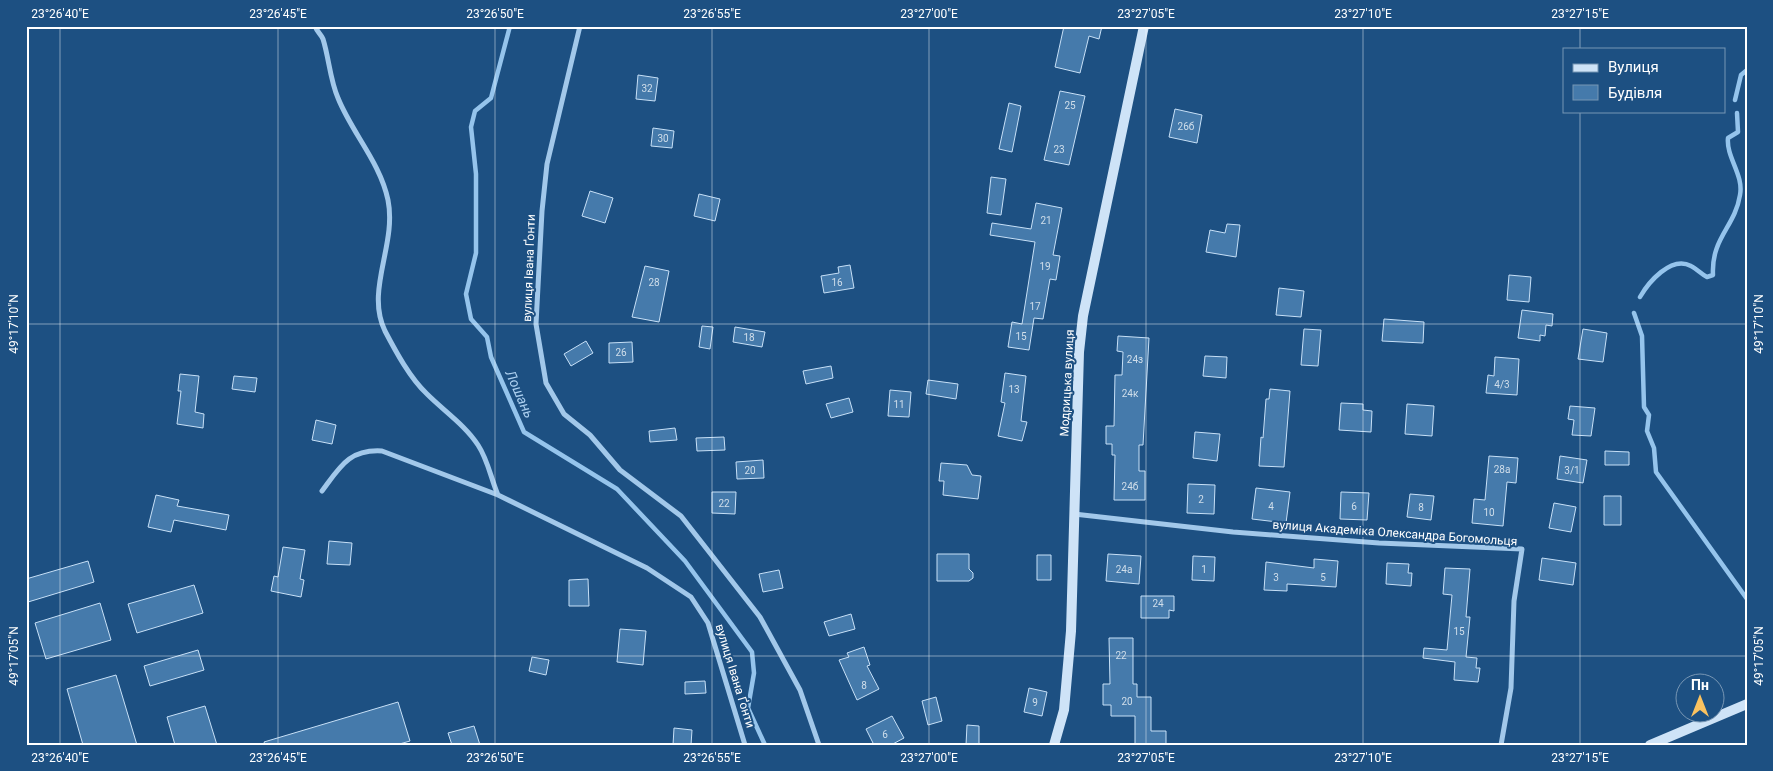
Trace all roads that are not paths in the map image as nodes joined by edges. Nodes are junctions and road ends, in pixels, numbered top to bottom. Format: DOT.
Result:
graph roads {
  1 [pos="315,26"];
  2 [pos="580,26"];
  3 [pos="1144,26"];
  4 [pos="322,491"];
  5 [pos="498,495"];
  6 [pos="1074,514"];
  7 [pos="1747,704"];
  8 [pos="745,745"];
  9 [pos="819,745"];
  10 [pos="1054,745"];
  11 [pos="1501,745"];
  12 [pos="1650,745"];
  1 -- 5 [label="street"];
  2 -- 9 [label="street, вулиця Івана Ґонти"];
  3 -- 6 [label="street, Модрицька вулиця"];
  4 -- 5 [label="street, вулиця Івана Ґонти"];
  5 -- 8 [label="street, вулиця Івана Ґонти"];
  6 -- 10 [label="street, Модрицька вулиця"];
  6 -- 11 [label="street, вулиця Академіка Олександра Богомольця"];
  7 -- 12 [label="street"];
}
